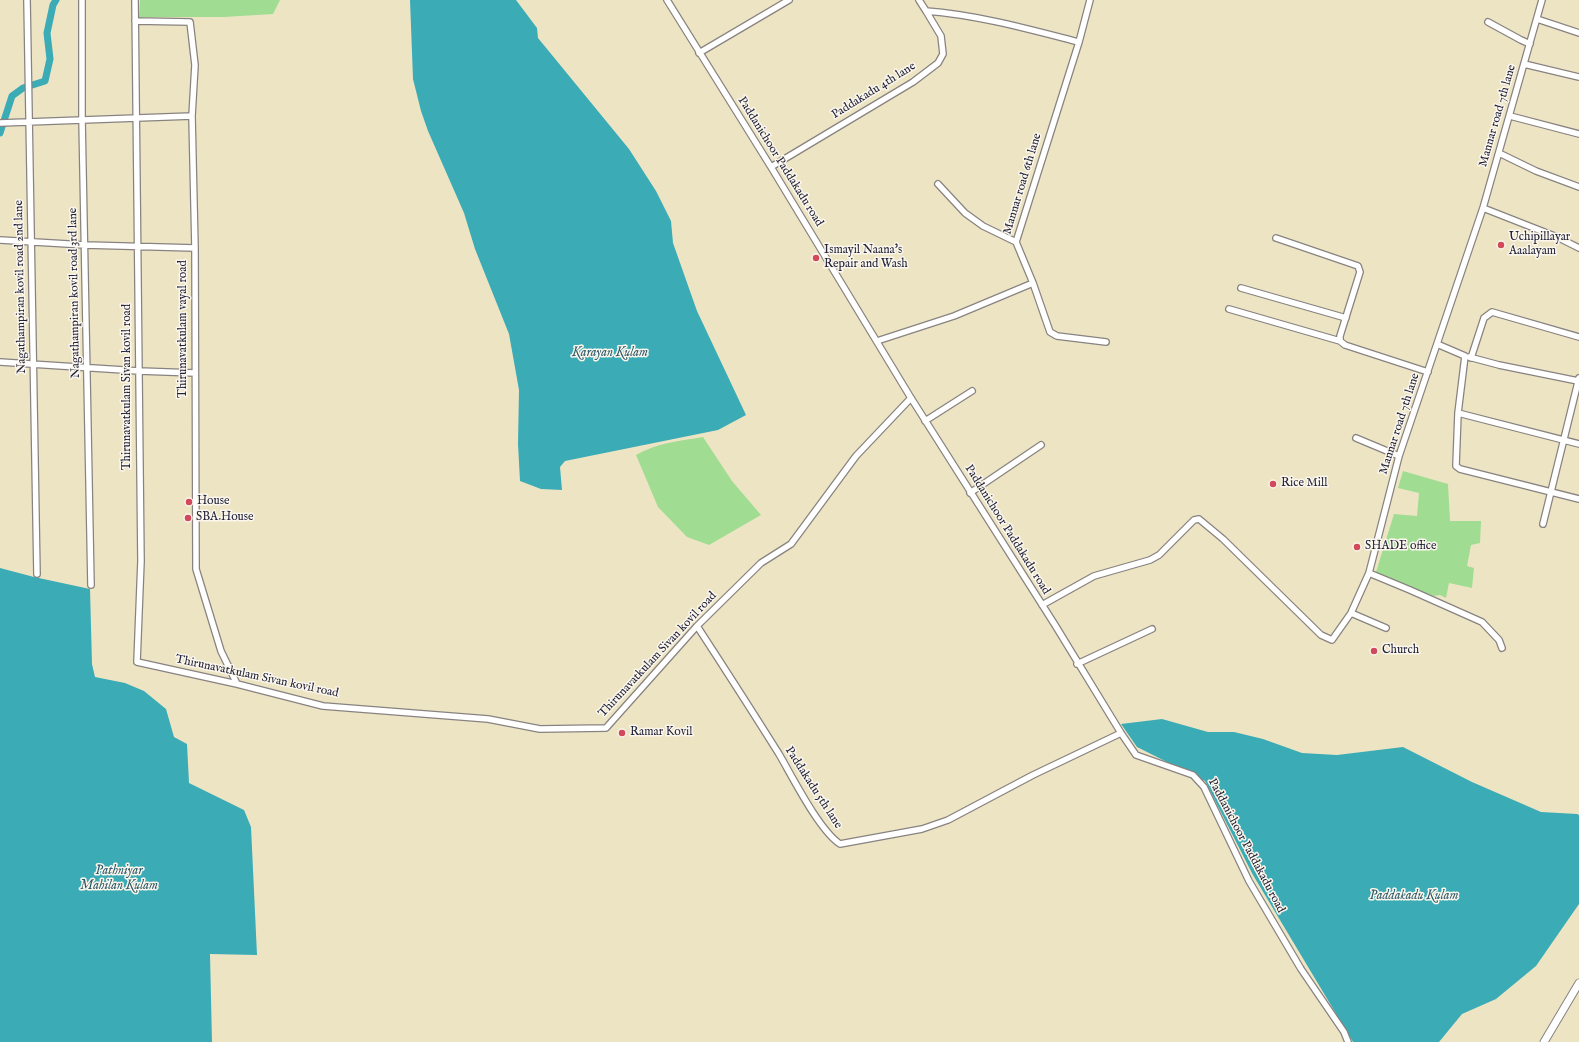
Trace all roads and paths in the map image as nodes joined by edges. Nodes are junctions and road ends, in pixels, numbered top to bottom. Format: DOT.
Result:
graph roads {
  1 [pos="27,0"];
  2 [pos="82,0"];
  3 [pos="135,0"];
  4 [pos="667,0"];
  5 [pos="789,0"];
  6 [pos="919,0"];
  7 [pos="1090,0"];
  8 [pos="1542,0"];
  9 [pos="926,11"];
  10 [pos="1537,20"];
  11 [pos="135,21"];
  12 [pos="1488,22"];
  13 [pos="1579,33"];
  14 [pos="1079,42"];
  15 [pos="1530,44"];
  16 [pos="699,53"];
  17 [pos="1524,64"];
  18 [pos="1579,77"];
  19 [pos="192,116"];
  20 [pos="1510,116"];
  21 [pos="136,118"];
  22 [pos="82,119"];
  23 [pos="0,123"];
  24 [pos="29,123"];
  25 [pos="1579,134"];
  26 [pos="1498,153"];
  27 [pos="771,167"];
  28 [pos="938,184"];
  29 [pos="1579,187"];
  30 [pos="1483,208"];
  31 [pos="1276,238"];
  32 [pos="0,240"];
  33 [pos="32,241"];
  34 [pos="1016,242"];
  35 [pos="85,245"];
  36 [pos="138,247"];
  37 [pos="195,248"];
  38 [pos="1579,248"];
  39 [pos="1033,283"];
  40 [pos="1241,288"];
  41 [pos="1229,309"];
  42 [pos="1346,318"];
  43 [pos="1579,337"];
  44 [pos="878,341"];
  45 [pos="1340,341"];
  46 [pos="1106,342"];
  47 [pos="1437,344"];
  48 [pos="1465,356"];
  49 [pos="1472,358"];
  50 [pos="0,362"];
  51 [pos="34,364"];
  52 [pos="87,367"];
  53 [pos="139,371"];
  54 [pos="1428,372"];
  55 [pos="194,373"];
  56 [pos="1579,380"];
  57 [pos="972,391"];
  58 [pos="911,398"];
  59 [pos="1458,413"];
  60 [pos="926,421"];
  61 [pos="1356,438"];
  62 [pos="1564,440"];
  63 [pos="1579,444"];
  64 [pos="1041,445"];
  65 [pos="1398,456"];
  66 [pos="1551,491"];
  67 [pos="970,493"];
  68 [pos="1579,499"];
  69 [pos="1543,524"];
  70 [pos="38,574"];
  71 [pos="1369,574"];
  72 [pos="91,585"];
  73 [pos="1042,606"];
  74 [pos="1351,613"];
  75 [pos="697,626"];
  76 [pos="1386,628"];
  77 [pos="1152,629"];
  78 [pos="1502,648"];
  79 [pos="1078,664"];
  80 [pos="237,684"];
  81 [pos="1121,733"];
  82 [pos="1579,983"];
  83 [pos="1348,1042"];
  84 [pos="1544,1042"];
  1 -- 24 [label="street, Nagathampiran kovil road 2nd lane"];
  2 -- 22 [label="street, Nagathampiran kovil road 3rd lane"];
  3 -- 11 [label="street, Thirunavatkulam Sivan kovil road"];
  4 -- 16 [label="street, Paddanichoor Paddakadu road"];
  5 -- 16 [label="street"];
  6 -- 9 [label="street, Paddakadu 4th lane"];
  7 -- 14 [label="street, Mannar road 6th lane"];
  8 -- 10 [label="street, Mannar road 7th lane"];
  9 -- 14 [label="street"];
  9 -- 27 [label="street, Paddakadu 4th lane"];
  10 -- 13 [label="street"];
  10 -- 15 [label="street, Mannar road 7th lane"];
  11 -- 19 [label="street, Thirunavatkulam vayal road"];
  11 -- 21 [label="street, Thirunavatkulam Sivan kovil road"];
  12 -- 15 [label="street"];
  14 -- 34 [label="street, Mannar road 6th lane"];
  15 -- 17 [label="street, Mannar road 7th lane"];
  16 -- 27 [label="street, Paddanichoor Paddakadu road"];
  17 -- 18 [label="street"];
  17 -- 20 [label="street, Mannar road 7th lane"];
  19 -- 21 [label="street"];
  19 -- 37 [label="street, Thirunavatkulam vayal road"];
  20 -- 25 [label="street"];
  20 -- 26 [label="street, Mannar road 7th lane"];
  21 -- 22 [label="street"];
  21 -- 36 [label="street, Thirunavatkulam Sivan kovil road"];
  22 -- 24 [label="street"];
  22 -- 35 [label="street, Nagathampiran kovil road 3rd lane"];
  23 -- 24 [label="street"];
  24 -- 33 [label="street, Nagathampiran kovil road 2nd lane"];
  26 -- 29 [label="street"];
  26 -- 30 [label="street, Mannar road 7th lane"];
  27 -- 44 [label="street, Paddanichoor Paddakadu road"];
  28 -- 34 [label="street"];
  30 -- 38 [label="street"];
  30 -- 47 [label="street, Mannar road 7th lane"];
  31 -- 42 [label="street"];
  32 -- 33 [label="street"];
  33 -- 35 [label="street"];
  33 -- 51 [label="street, Nagathampiran kovil road 2nd lane"];
  34 -- 39 [label="street, Mannar road 6th lane"];
  35 -- 36 [label="street"];
  35 -- 52 [label="street, Nagathampiran kovil road 3rd lane"];
  36 -- 37 [label="street"];
  36 -- 53 [label="street, Thirunavatkulam Sivan kovil road"];
  37 -- 55 [label="street, Thirunavatkulam vayal road"];
  39 -- 44 [label="street"];
  39 -- 46 [label="street, Mannar road 6th lane"];
  40 -- 42 [label="street"];
  41 -- 45 [label="street"];
  42 -- 45 [label="street"];
  43 -- 49 [label="street"];
  44 -- 58 [label="street, Paddanichoor Paddakadu road"];
  45 -- 54 [label="street"];
  47 -- 48 [label="street"];
  47 -- 54 [label="street, Mannar road 7th lane"];
  48 -- 49 [label="street"];
  48 -- 59 [label="street"];
  49 -- 56 [label="street"];
  50 -- 51 [label="street"];
  51 -- 52 [label="street"];
  51 -- 70 [label="street, Nagathampiran kovil road 2nd lane"];
  52 -- 53 [label="street"];
  52 -- 72 [label="street, Nagathampiran kovil road 3rd lane"];
  53 -- 55 [label="street"];
  53 -- 80 [label="street, Thirunavatkulam Sivan kovil road"];
  54 -- 65 [label="street, Mannar road 7th lane"];
  55 -- 80 [label="street, Thirunavatkulam vayal road"];
  56 -- 62 [label="street"];
  57 -- 60 [label="street"];
  58 -- 60 [label="street, Paddanichoor Paddakadu road"];
  58 -- 75 [label="street, Thirunavatkulam Sivan kovil road"];
  59 -- 62 [label="street"];
  59 -- 66 [label="street"];
  60 -- 67 [label="street, Paddanichoor Paddakadu road"];
  61 -- 65 [label="street"];
  62 -- 63 [label="street"];
  62 -- 66 [label="street"];
  64 -- 67 [label="street"];
  65 -- 71 [label="street, Mannar road 7th lane"];
  66 -- 68 [label="street"];
  66 -- 69 [label="street"];
  67 -- 73 [label="street, Paddanichoor Paddakadu road"];
  71 -- 74 [label="street, Mannar road 7th lane"];
  71 -- 78 [label="street"];
  73 -- 74 [label="street, Mannar road 7th lane"];
  73 -- 79 [label="street, Paddanichoor Paddakadu road"];
  74 -- 76 [label="street"];
  75 -- 80 [label="street, Thirunavatkulam Sivan kovil road"];
  75 -- 81 [label="street, Paddakadu 5th lane"];
  77 -- 79 [label="street"];
  79 -- 81 [label="street, Paddanichoor Paddakadu road"];
  81 -- 83 [label="street, Paddanichoor Paddakadu road"];
  82 -- 84 [label="street"];
}
